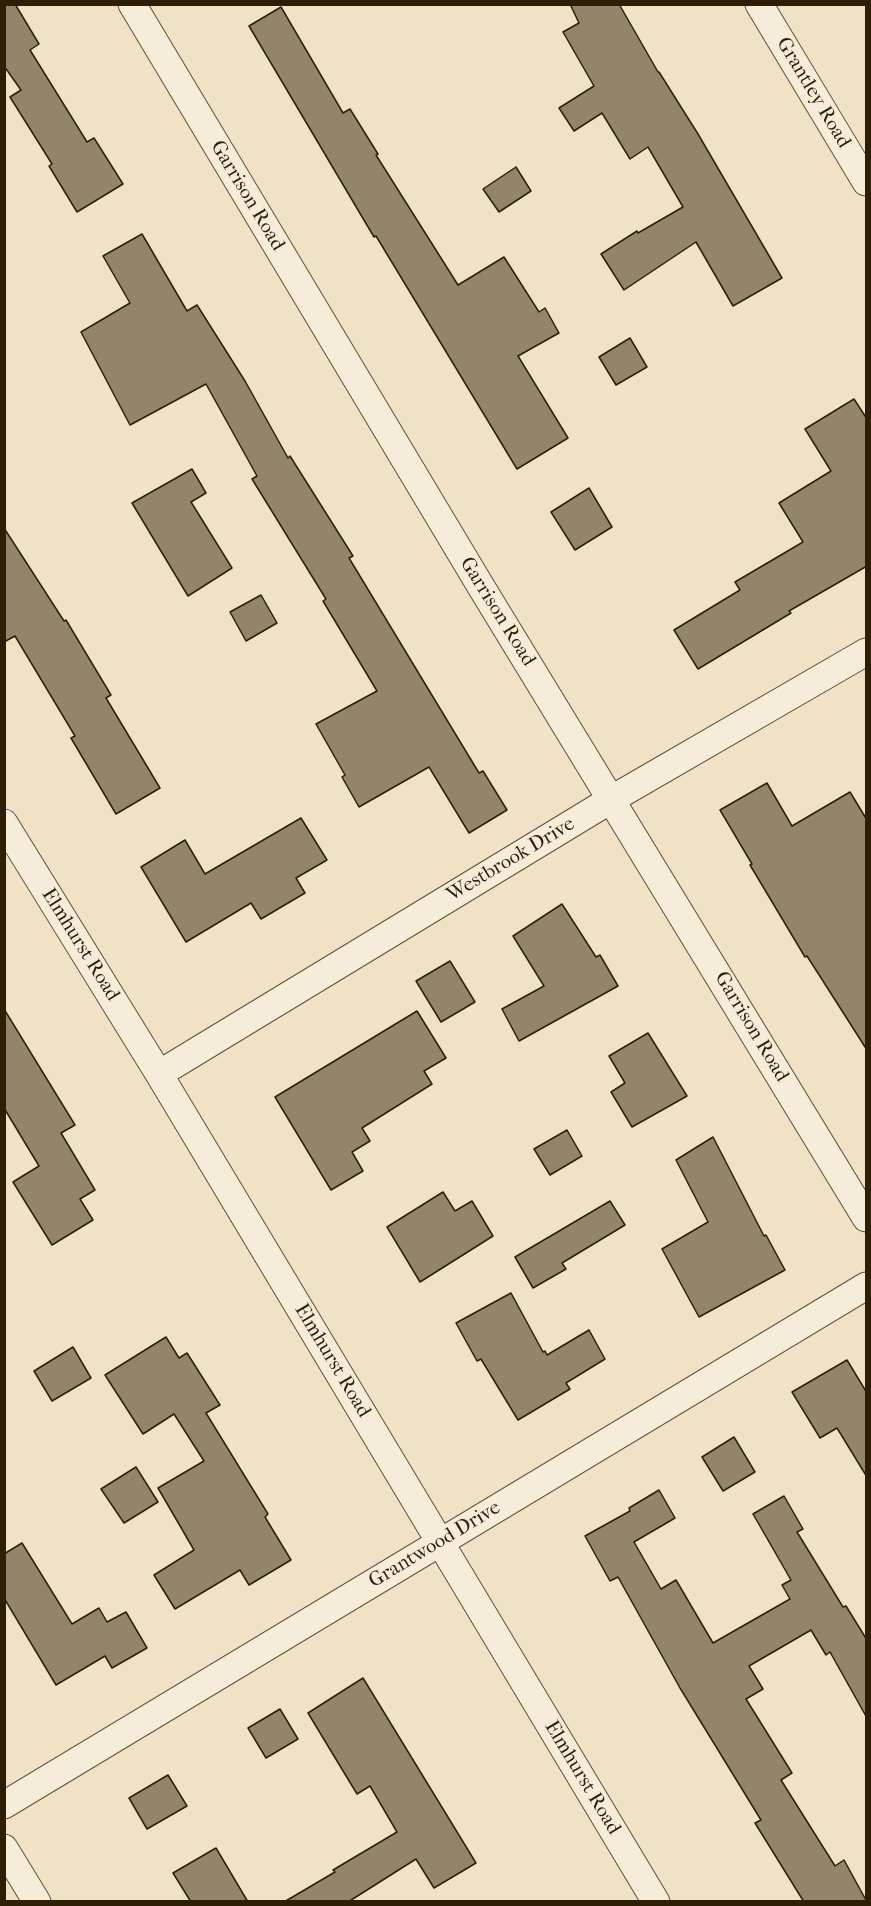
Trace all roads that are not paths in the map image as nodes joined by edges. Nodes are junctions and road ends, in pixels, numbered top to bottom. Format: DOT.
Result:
graph roads {
  1 [pos="132,4"];
  2 [pos="759,4"];
  3 [pos="867,182"];
  4 [pos="867,652"];
  5 [pos="612,799"];
  6 [pos="4,823"];
  7 [pos="159,1074"];
  8 [pos="867,1218"];
  9 [pos="867,1286"];
  10 [pos="440,1542"];
  11 [pos="4,1805"];
  12 [pos="4,1848"];
  13 [pos="37,1902"];
  14 [pos="656,1902"];
  1 -- 5 [label="street, Garrison Road"];
  2 -- 3 [label="street, Grantley Road"];
  4 -- 5 [label="street, Westbrook Drive"];
  5 -- 7 [label="street, Westbrook Drive"];
  5 -- 8 [label="street, Garrison Road"];
  6 -- 7 [label="street, Elmhurst Road"];
  7 -- 10 [label="street, Elmhurst Road"];
  9 -- 10 [label="street, Grantwood Drive"];
  10 -- 11 [label="street, Grantwood Drive"];
  10 -- 14 [label="street, Elmhurst Road"];
  12 -- 13 [label="street"];
}
